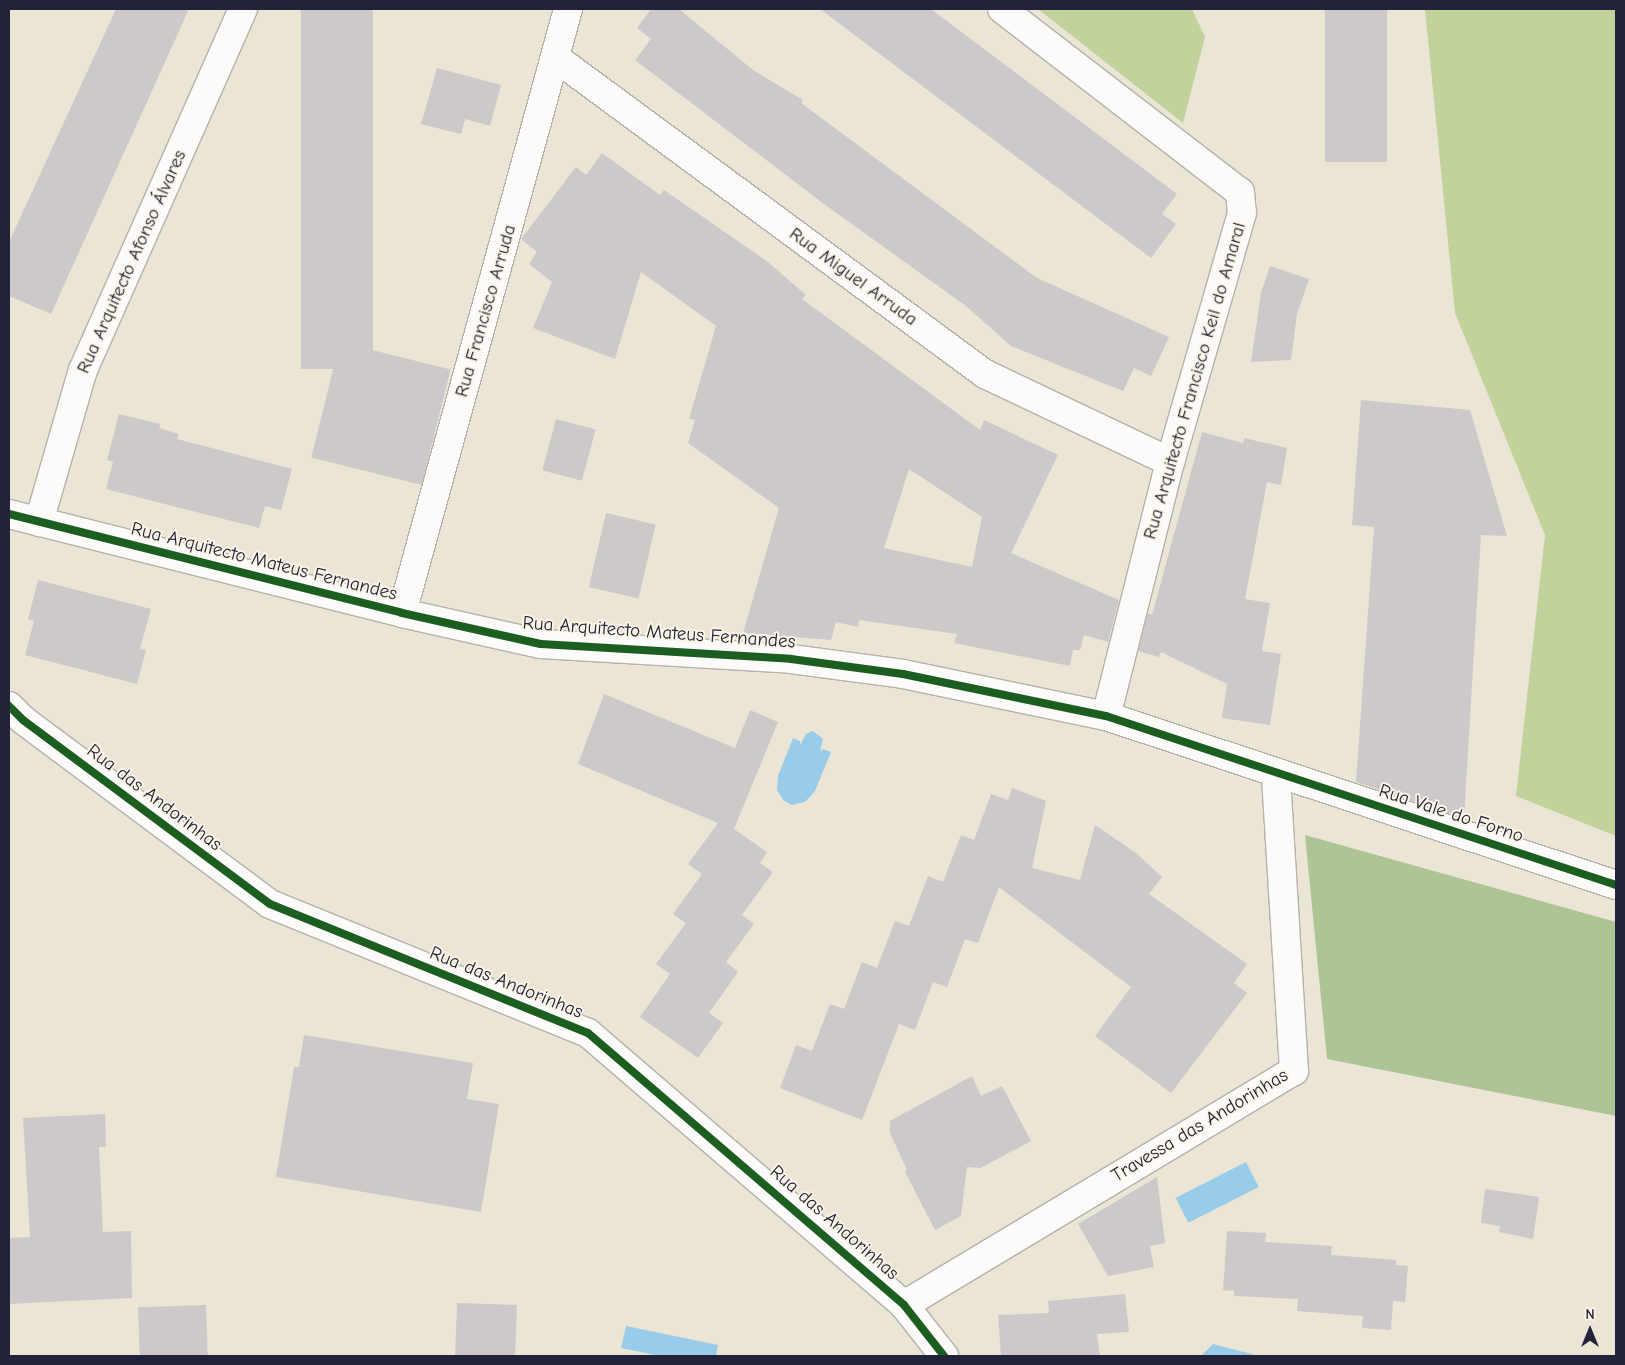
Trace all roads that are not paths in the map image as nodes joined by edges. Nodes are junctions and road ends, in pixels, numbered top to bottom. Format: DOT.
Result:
graph roads {
  1 [pos="243,9"];
  2 [pos="568,9"];
  3 [pos="1002,9"];
  4 [pos="556,58"];
  5 [pos="1170,462"];
  6 [pos="9,514"];
  7 [pos="39,522"];
  8 [pos="402,613"];
  9 [pos="9,706"];
  10 [pos="1106,716"];
  11 [pos="1276,774"];
  12 [pos="1616,886"];
  13 [pos="904,1305"];
  14 [pos="944,1356"];
  1 -- 7 [label="street, Rua Arquitecto Afonso Álvares"];
  2 -- 4 [label="street, Rua Francisco Arruda"];
  3 -- 5 [label="street, Rua Arquitecto Francisco Keil do Amaral"];
  4 -- 5 [label="street, Rua Miguel Arruda"];
  4 -- 8 [label="street, Rua Francisco Arruda"];
  5 -- 10 [label="street, Rua Arquitecto Francisco Keil do Amaral"];
  6 -- 7 [label="street, Rua Arquitecto Mateus Fernandes"];
  7 -- 8 [label="street, Rua Arquitecto Mateus Fernandes"];
  8 -- 10 [label="street, Rua Arquitecto Mateus Fernandes"];
  9 -- 13 [label="street, Rua das Andorinhas"];
  10 -- 11 [label="street, Rua Arquitecto Mateus Fernandes"];
  11 -- 12 [label="street, Rua Vale do Forno"];
  11 -- 13 [label="street, Travessa das Andorinhas"];
  13 -- 14 [label="street, Rua das Andorinhas"];
}
